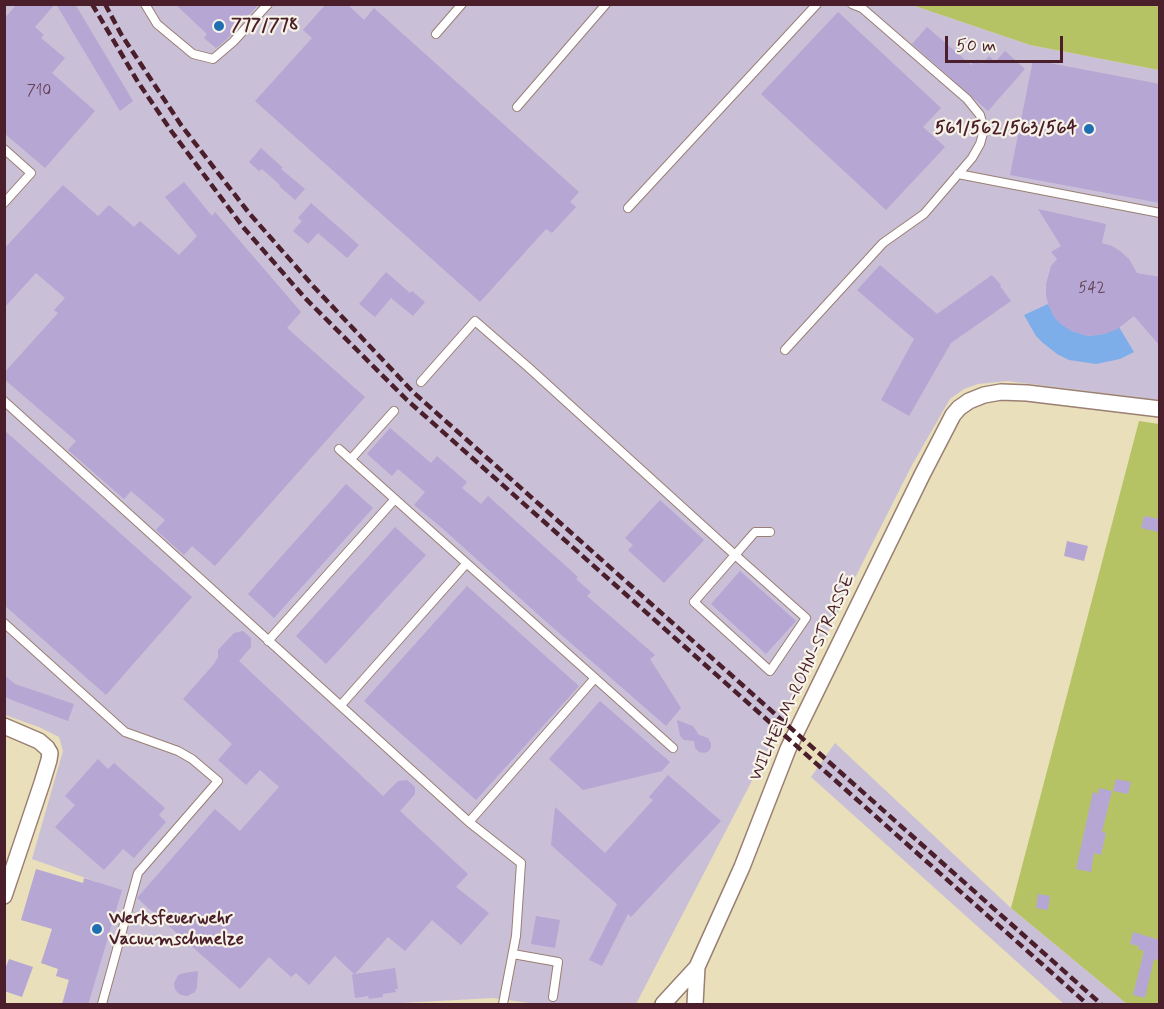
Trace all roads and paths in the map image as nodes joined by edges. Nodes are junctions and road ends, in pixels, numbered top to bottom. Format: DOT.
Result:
graph roads {
  1 [pos="146,4"];
  2 [pos="268,4"];
  3 [pos="462,4"];
  4 [pos="606,4"];
  5 [pos="817,4"];
  6 [pos="852,4"];
  7 [pos="436,34"];
  8 [pos="517,107"];
  9 [pos="4,149"];
  10 [pos="958,174"];
  11 [pos="4,203"];
  12 [pos="628,208"];
  13 [pos="1160,213"];
  14 [pos="785,350"];
  15 [pos="421,382"];
  16 [pos="4,401"];
  17 [pos="1160,409"];
  18 [pos="394,411"];
  19 [pos="339,449"];
  20 [pos="351,459"];
  21 [pos="395,499"];
  22 [pos="770,532"];
  23 [pos="735,555"];
  24 [pos="466,564"];
  25 [pos="4,623"];
  26 [pos="268,641"];
  27 [pos="595,678"];
  28 [pos="341,705"];
  29 [pos="4,726"];
  30 [pos="673,748"];
  31 [pos="469,822"];
  32 [pos="4,896"];
  33 [pos="513,954"];
  34 [pos="697,967"];
  35 [pos="553,997"];
  36 [pos="672,998"];
  37 [pos="102,1005"];
  38 [pos="503,1005"];
  39 [pos="663,1005"];
  40 [pos="695,1005"];
  1 -- 2 [label="lane"];
  3 -- 7 [label="lane"];
  4 -- 8 [label="lane"];
  5 -- 12 [label="lane"];
  6 -- 10 [label="lane"];
  9 -- 11 [label="lane"];
  10 -- 13 [label="lane"];
  10 -- 14 [label="lane"];
  15 -- 23 [label="lane"];
  16 -- 26 [label="lane"];
  17 -- 34 [label="street, WILHELM-ROHN-STRASSE"];
  18 -- 20 [label="lane"];
  19 -- 20 [label="lane"];
  20 -- 21 [label="lane"];
  21 -- 24 [label="lane"];
  21 -- 26 [label="lane"];
  22 -- 23 [label="lane"];
  23 -- 23 [label="lane"];
  24 -- 27 [label="lane"];
  24 -- 28 [label="lane"];
  25 -- 37 [label="lane"];
  26 -- 28 [label="lane"];
  27 -- 30 [label="lane"];
  27 -- 31 [label="lane"];
  28 -- 31 [label="lane"];
  29 -- 32 [label="street"];
  31 -- 33 [label="lane"];
  33 -- 35 [label="lane"];
  33 -- 38 [label="lane"];
  34 -- 36 [label="street, WILHELM-ROHN-STRASSE"];
  34 -- 40 [label="street, WILHELM-ROHN-STRASSE"];
  36 -- 39 [label="street, WILHELM-ROHN-STRASSE"];
}
